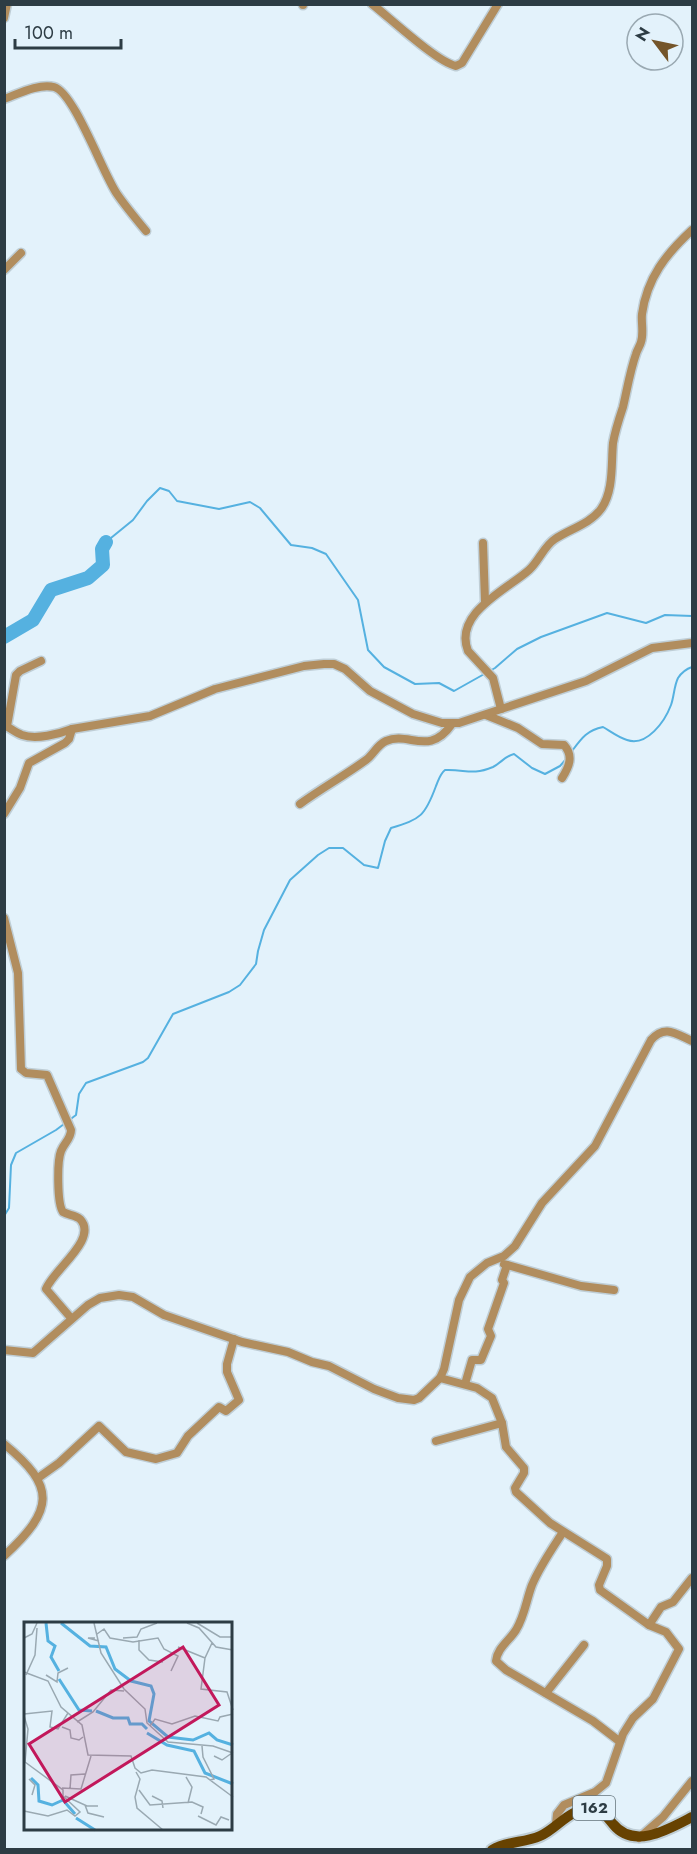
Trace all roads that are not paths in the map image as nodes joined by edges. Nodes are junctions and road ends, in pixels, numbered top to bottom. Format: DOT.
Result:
graph roads {
  1 [pos="7,4"];
  2 [pos="372,4"];
  3 [pos="498,4"];
  4 [pos="4,18"];
  5 [pos="4,99"];
  6 [pos="693,230"];
  7 [pos="146,231"];
  8 [pos="21,253"];
  9 [pos="4,270"];
  10 [pos="483,543"];
  11 [pos="485,601"];
  12 [pos="693,643"];
  13 [pos="41,661"];
  14 [pos="501,709"];
  15 [pos="486,715"];
  16 [pos="452,724"];
  17 [pos="6,726"];
  18 [pos="72,729"];
  19 [pos="562,778"];
  20 [pos="300,804"];
  21 [pos="4,814"];
  22 [pos="4,918"];
  23 [pos="693,1041"];
  24 [pos="495,1261"];
  25 [pos="507,1264"];
  26 [pos="614,1290"];
  27 [pos="71,1318"];
  28 [pos="234,1339"];
  29 [pos="4,1350"];
  30 [pos="440,1378"];
  31 [pos="465,1384"];
  32 [pos="502,1423"];
  33 [pos="436,1441"];
  34 [pos="4,1444"];
  35 [pos="38,1478"];
  36 [pos="563,1532"];
  37 [pos="4,1556"];
  38 [pos="693,1578"];
  39 [pos="649,1625"];
  40 [pos="584,1645"];
  41 [pos="546,1694"];
  42 [pos="619,1742"];
  43 [pos="693,1781"];
  44 [pos="693,1817"];
  45 [pos="556,1824"];
  46 [pos="639,1838"];
  47 [pos="492,1850"];
  1 -- 4 [label="street"];
  2 -- 3 [label="street"];
  5 -- 7 [label="street"];
  6 -- 11 [label="street"];
  8 -- 9 [label="street"];
  10 -- 11 [label="street"];
  11 -- 14 [label="street"];
  12 -- 14 [label="street"];
  13 -- 17 [label="street"];
  14 -- 15 [label="street"];
  15 -- 16 [label="street"];
  15 -- 19 [label="street"];
  16 -- 18 [label="street"];
  16 -- 20 [label="street"];
  17 -- 18 [label="street"];
  18 -- 21 [label="street"];
  22 -- 27 [label="street"];
  23 -- 24 [label="street"];
  24 -- 25 [label="street"];
  24 -- 30 [label="street"];
  25 -- 26 [label="street"];
  25 -- 31 [label="street"];
  27 -- 28 [label="street"];
  27 -- 29 [label="street"];
  28 -- 30 [label="street"];
  28 -- 35 [label="street"];
  30 -- 31 [label="street"];
  31 -- 32 [label="street"];
  32 -- 33 [label="street"];
  32 -- 36 [label="street"];
  34 -- 35 [label="street"];
  35 -- 37 [label="street"];
  36 -- 39 [label="street"];
  36 -- 41 [label="street"];
  38 -- 39 [label="street"];
  39 -- 42 [label="street"];
  40 -- 41 [label="street"];
  41 -- 42 [label="street"];
  42 -- 45 [label="street"];
  43 -- 46 [label="street"];
  44 -- 46 [label="main road"];
  45 -- 46 [label="main road, 162"];
  45 -- 47 [label="main road, 162"];
}
